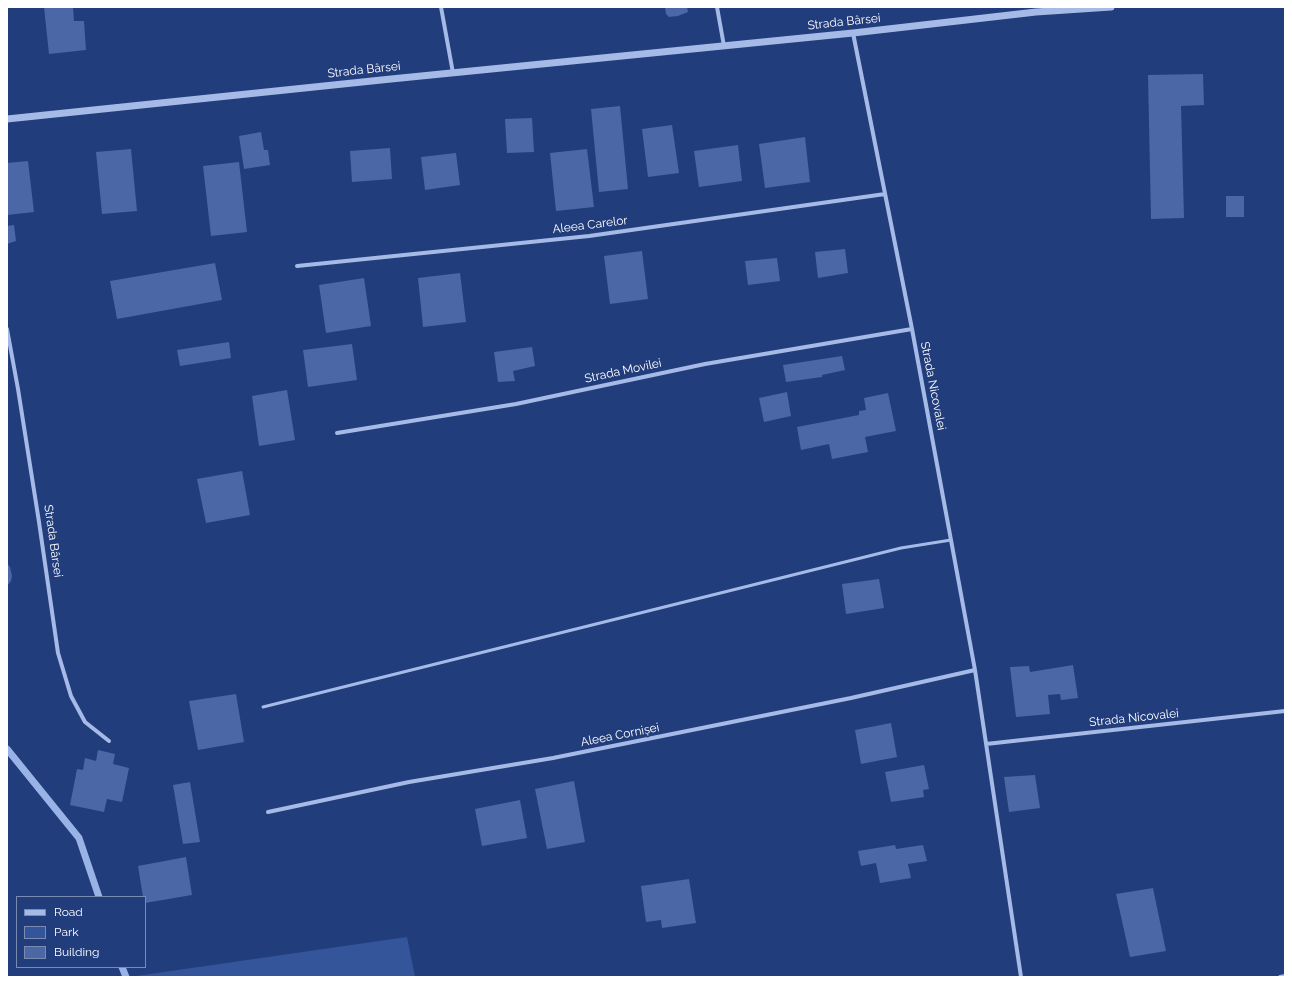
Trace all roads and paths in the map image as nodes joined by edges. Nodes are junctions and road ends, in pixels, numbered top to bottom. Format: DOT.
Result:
graph roads {
  1 [pos="441,7"];
  2 [pos="717,7"];
  3 [pos="1111,7"];
  4 [pos="853,33"];
  5 [pos="724,46"];
  6 [pos="453,73"];
  7 [pos="7,119"];
  8 [pos="885,194"];
  9 [pos="296,266"];
  10 [pos="7,329"];
  11 [pos="912,330"];
  12 [pos="337,433"];
  13 [pos="951,540"];
  14 [pos="975,670"];
  15 [pos="263,707"];
  16 [pos="1285,711"];
  17 [pos="109,741"];
  18 [pos="986,744"];
  19 [pos="268,812"];
  20 [pos="1285,976"];
  21 [pos="1021,977"];
  22 [pos="1280,977"];
  1 -- 6 [label="street"];
  2 -- 5 [label="street"];
  3 -- 4 [label="street, Strada Bârsei"];
  4 -- 5 [label="street, Strada Bârsei"];
  4 -- 8 [label="street, Strada Nicovalei"];
  5 -- 6 [label="street, Strada Bârsei"];
  6 -- 7 [label="street, Strada Bârsei"];
  8 -- 9 [label="street, Aleea Carelor"];
  8 -- 11 [label="street, Strada Nicovalei"];
  10 -- 17 [label="street, Strada Bârsei"];
  11 -- 12 [label="street, Strada Movilei"];
  11 -- 13 [label="street, Strada Nicovalei"];
  13 -- 14 [label="street, Strada Nicovalei"];
  13 -- 15 [label="lane"];
  14 -- 18 [label="street, Strada Nicovalei"];
  14 -- 19 [label="street, Aleea Cornișei"];
  16 -- 18 [label="street, Strada Nicovalei"];
  18 -- 21 [label="street, Strada Nicovalei"];
  20 -- 22 [label="street"];
}
